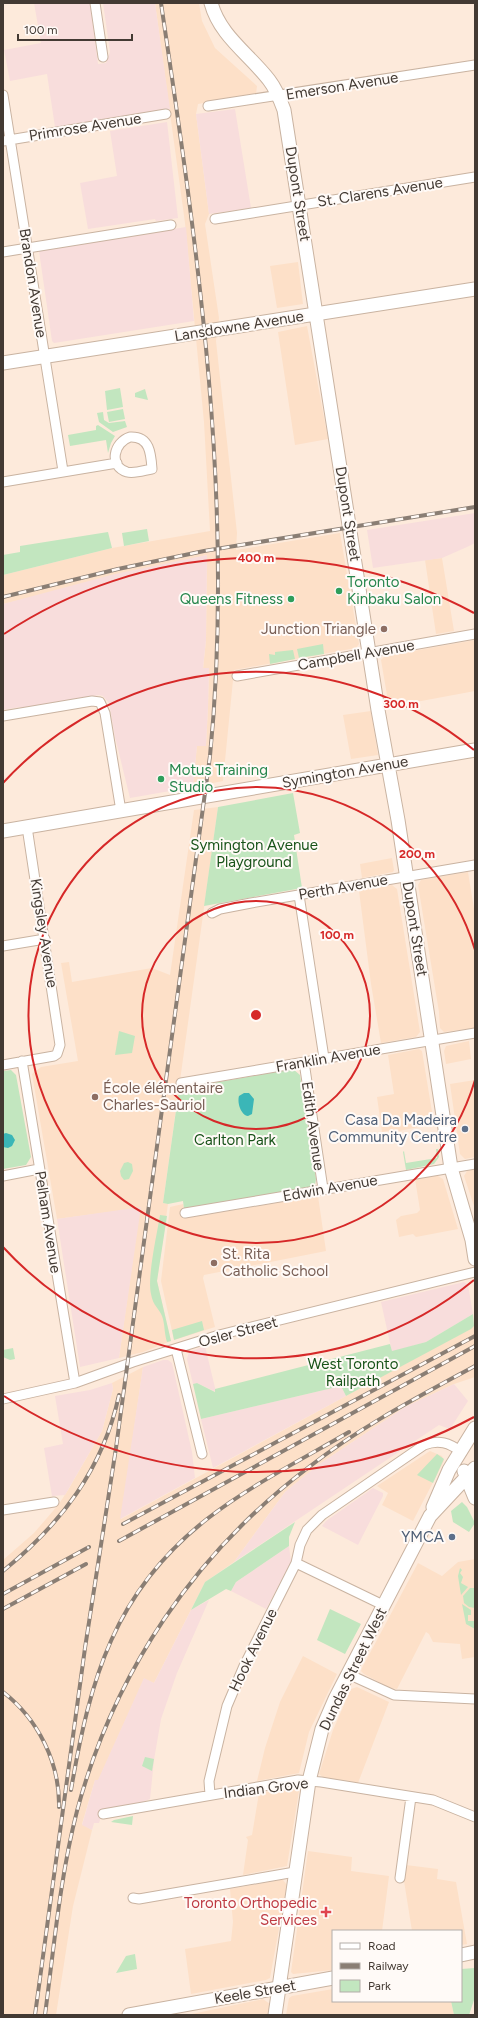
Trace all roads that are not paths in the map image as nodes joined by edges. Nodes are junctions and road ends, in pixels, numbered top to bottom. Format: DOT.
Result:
graph roads {
  1 [pos="95,3"];
  2 [pos="211,3"];
  3 [pos="103,57"];
  4 [pos="475,65"];
  5 [pos="3,95"];
  6 [pos="279,96"];
  7 [pos="208,106"];
  8 [pos="166,114"];
  9 [pos="6,140"];
  10 [pos="475,177"];
  11 [pos="299,206"];
  12 [pos="215,219"];
  13 [pos="171,224"];
  14 [pos="27,248"];
  15 [pos="3,252"];
  16 [pos="475,289"];
  17 [pos="316,313"];
  18 [pos="45,357"];
  19 [pos="3,363"];
  20 [pos="117,463"];
  21 [pos="63,471"];
  22 [pos="3,482"];
  23 [pos="475,634"];
  24 [pos="370,652"];
  25 [pos="237,676"];
  26 [pos="3,716"];
  27 [pos="475,750"];
  28 [pos="388,765"];
  29 [pos="121,811"];
  30 [pos="28,827"];
  31 [pos="3,831"];
  32 [pos="475,865"];
  33 [pos="406,876"];
  34 [pos="299,895"];
  35 [pos="212,913"];
  36 [pos="45,939"];
  37 [pos="3,946"];
  38 [pos="475,1034"];
  39 [pos="433,1041"];
  40 [pos="324,1058"];
  41 [pos="22,1062"];
  42 [pos="304,1062"];
  43 [pos="3,1065"];
  44 [pos="181,1083"];
  45 [pos="475,1164"];
  46 [pos="451,1168"];
  47 [pos="39,1170"];
  48 [pos="3,1176"];
  49 [pos="323,1189"];
  50 [pos="185,1213"];
  51 [pos="475,1259"];
  52 [pos="475,1272"];
  53 [pos="176,1349"];
  54 [pos="75,1383"];
  55 [pos="3,1399"];
  56 [pos="475,1428"];
  57 [pos="462,1452"];
  58 [pos="202,1454"];
  59 [pos="470,1473"];
  60 [pos="475,1498"];
  61 [pos="54,1502"];
  62 [pos="3,1510"];
  63 [pos="430,1516"];
  64 [pos="296,1563"];
  65 [pos="383,1605"];
  66 [pos="348,1674"];
  67 [pos="475,1699"];
  68 [pos="309,1781"];
  69 [pos="210,1795"];
  70 [pos="411,1797"];
  71 [pos="103,1814"];
  72 [pos="475,1817"];
  73 [pos="295,1872"];
  74 [pos="400,1878"];
  75 [pos="133,1898"];
  76 [pos="475,1952"];
  77 [pos="462,1955"];
  78 [pos="332,1978"];
  79 [pos="279,1988"];
  80 [pos="129,2015"];
  81 [pos="275,2015"];
  1 -- 3 [label="street"];
  2 -- 6 [label="main road, Dupont Street"];
  4 -- 6 [label="street, Emerson Avenue"];
  5 -- 9 [label="street, Brandon Avenue"];
  6 -- 7 [label="street, Emerson Avenue"];
  6 -- 11 [label="main road, Dupont Street"];
  8 -- 9 [label="street, Primrose Avenue"];
  9 -- 14 [label="street, Brandon Avenue"];
  10 -- 11 [label="street, St. Clarens Avenue"];
  11 -- 12 [label="street, St. Clarens Avenue"];
  11 -- 17 [label="main road, Dupont Street"];
  13 -- 14 [label="street"];
  14 -- 15 [label="street"];
  14 -- 18 [label="street, Brandon Avenue"];
  16 -- 17 [label="main road, Lansdowne Avenue"];
  17 -- 18 [label="main road, Lansdowne Avenue"];
  17 -- 24 [label="main road, Dupont Street"];
  18 -- 19 [label="main road, Lansdowne Avenue"];
  18 -- 21 [label="street, Brandon Avenue"];
  20 -- 20 [label="street"];
  20 -- 21 [label="street"];
  21 -- 22 [label="street"];
  23 -- 24 [label="street, Campbell Avenue"];
  24 -- 25 [label="street, Campbell Avenue"];
  24 -- 28 [label="main road, Dupont Street"];
  26 -- 29 [label="street"];
  27 -- 28 [label="main road, Symington Avenue"];
  28 -- 29 [label="main road, Symington Avenue"];
  28 -- 33 [label="main road, Dupont Street"];
  29 -- 30 [label="main road, Symington Avenue"];
  30 -- 31 [label="main road, Symington Avenue"];
  30 -- 36 [label="street, Kingsley Avenue"];
  32 -- 33 [label="street, Perth Avenue"];
  33 -- 34 [label="street, Perth Avenue"];
  33 -- 39 [label="main road, Dupont Street"];
  34 -- 35 [label="street, Perth Avenue"];
  34 -- 40 [label="street"];
  36 -- 37 [label="street"];
  36 -- 41 [label="street, Kingsley Avenue"];
  38 -- 39 [label="street, Franklin Avenue"];
  39 -- 40 [label="street, Franklin Avenue"];
  39 -- 46 [label="main road, Dupont Street"];
  40 -- 42 [label="street, Franklin Avenue"];
  41 -- 43 [label="street"];
  41 -- 47 [label="street, Pelham Avenue"];
  42 -- 44 [label="street, Franklin Avenue"];
  42 -- 49 [label="street, Edith Avenue"];
  45 -- 46 [label="street, Edwin Avenue"];
  46 -- 49 [label="street, Edwin Avenue"];
  46 -- 51 [label="main road, Dupont Street"];
  47 -- 48 [label="street"];
  47 -- 54 [label="street, Pelham Avenue"];
  49 -- 50 [label="street, Edwin Avenue"];
  52 -- 53 [label="street, Osler Street"];
  53 -- 54 [label="street, Osler Street"];
  53 -- 58 [label="street"];
  54 -- 55 [label="street, Osler Street"];
  56 -- 57 [label="main road"];
  57 -- 59 [label="main road"];
  57 -- 63 [label="main road"];
  57 -- 64 [label="street, Hook Avenue"];
  59 -- 60 [label="main road"];
  59 -- 63 [label="main road, Dundas Street West"];
  61 -- 62 [label="street"];
  63 -- 65 [label="main road, Dundas Street West"];
  64 -- 65 [label="street"];
  64 -- 69 [label="street, Hook Avenue"];
  65 -- 66 [label="main road, Dundas Street West"];
  66 -- 67 [label="street"];
  66 -- 68 [label="main road, Dundas Street West"];
  68 -- 69 [label="street, Indian Grove"];
  68 -- 70 [label="street, Indian Grove"];
  68 -- 73 [label="main road, Dundas Street West"];
  69 -- 71 [label="street, Indian Grove"];
  70 -- 72 [label="street, Indian Grove"];
  70 -- 74 [label="street"];
  73 -- 75 [label="street"];
  73 -- 79 [label="main road, Dundas Street West"];
  76 -- 77 [label="main road"];
  78 -- 79 [label="main road, Keele Street"];
  79 -- 80 [label="main road, Keele Street"];
  79 -- 81 [label="main road, Dundas Street West"];
}
